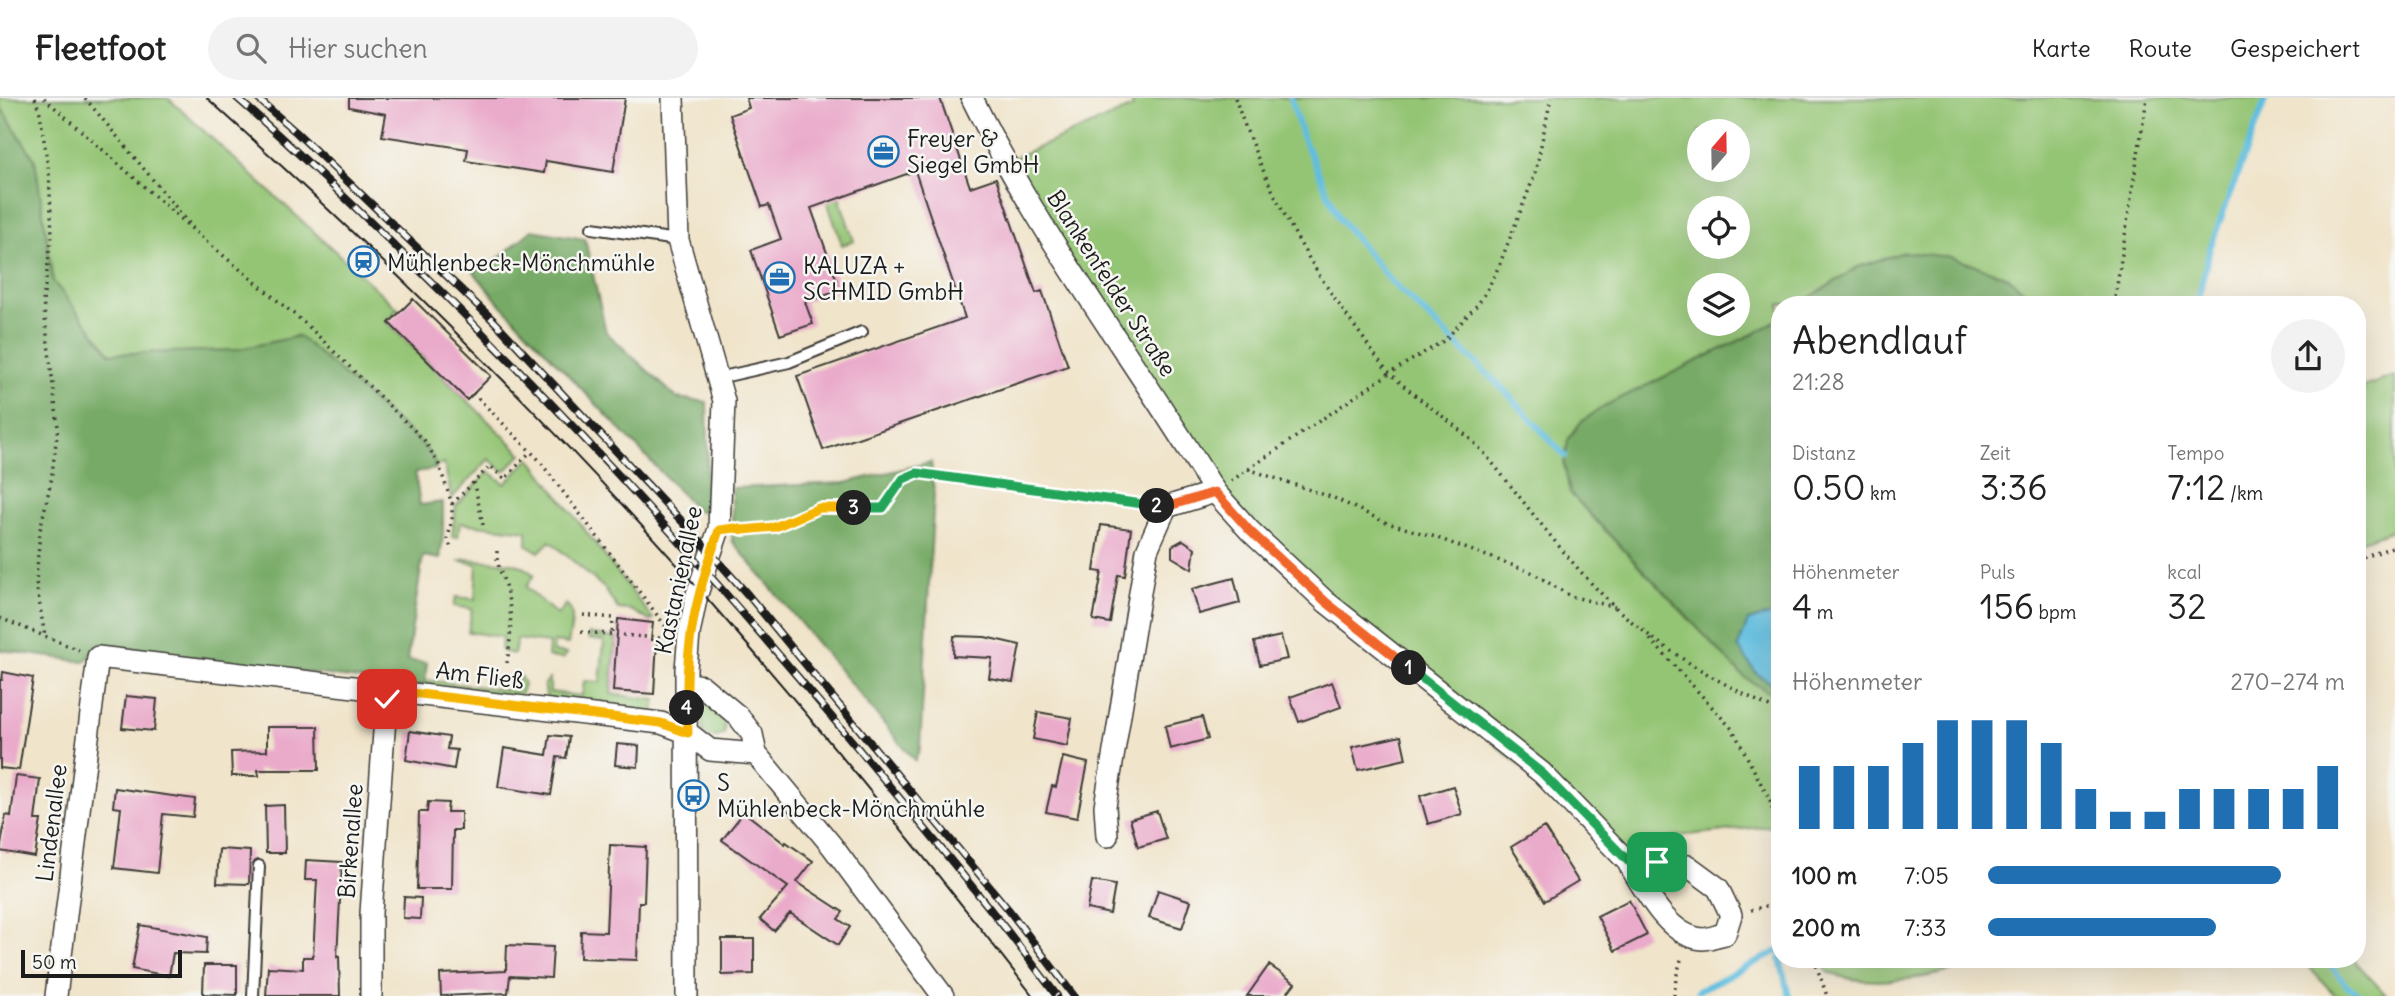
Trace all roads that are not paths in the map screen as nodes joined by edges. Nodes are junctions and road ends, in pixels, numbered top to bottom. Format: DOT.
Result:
graph roads {
  1 [pos="673,98"];
  2 [pos="972,98"];
  3 [pos="592,228"];
  4 [pos="678,240"];
  5 [pos="862,332"];
  6 [pos="718,378"];
  7 [pos="1215,492"];
  8 [pos="98,657"];
  9 [pos="687,684"];
  10 [pos="387,690"];
  11 [pos="688,733"];
  12 [pos="757,754"];
  13 [pos="1107,836"];
  14 [pos="1628,861"];
  15 [pos="259,866"];
  16 [pos="56,996"];
  17 [pos="253,996"];
  18 [pos="372,996"];
  19 [pos="687,996"];
  20 [pos="943,996"];
  1 -- 4 [label="street, Kastanienallee"];
  2 -- 7 [label="street, Blankenfelder Straße"];
  3 -- 4 [label="lane"];
  4 -- 6 [label="street, Kastanienallee"];
  5 -- 6 [label="lane"];
  6 -- 9 [label="street, Kastanienallee"];
  7 -- 13 [label="street"];
  7 -- 14 [label="street, Blankenfelder Straße"];
  8 -- 10 [label="street, Am Fließ"];
  8 -- 16 [label="street, Lindenallee"];
  9 -- 11 [label="street, Kastanienallee"];
  9 -- 12 [label="street"];
  10 -- 11 [label="street, Am Fließ"];
  10 -- 18 [label="street, Birkenallee"];
  11 -- 12 [label="street, Am Fließ"];
  11 -- 19 [label="street, Kastanienallee"];
  12 -- 20 [label="street"];
  14 -- 14 [label="street, Blankenfelder Straße"];
  15 -- 17 [label="lane"];
}
